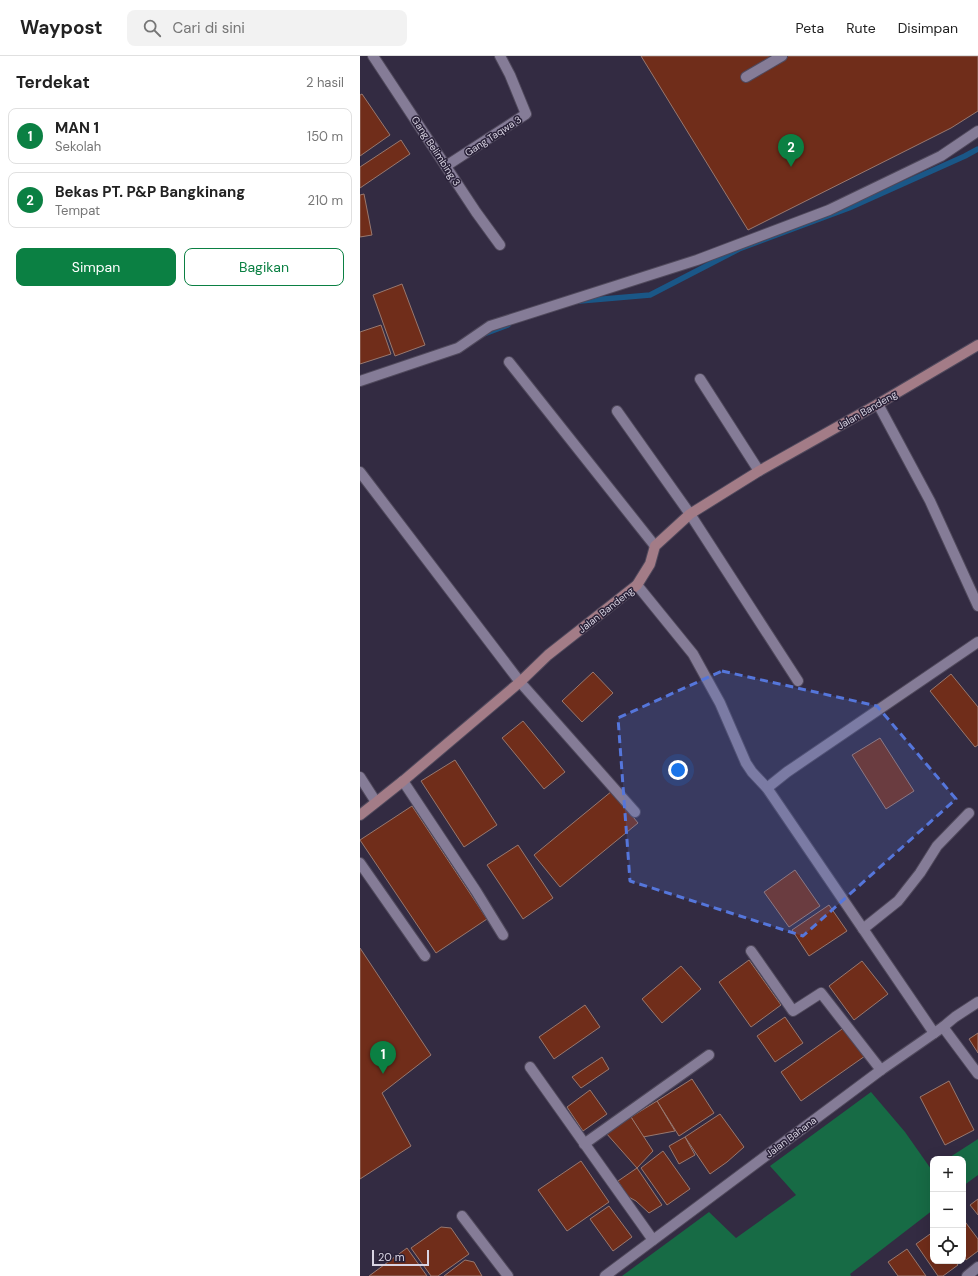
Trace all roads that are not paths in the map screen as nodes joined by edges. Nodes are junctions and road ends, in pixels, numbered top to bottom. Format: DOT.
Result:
graph roads {
  1 [pos="373,56"];
  2 [pos="500,56"];
  3 [pos="782,56"];
  4 [pos="746,77"];
  5 [pos="978,131"];
  6 [pos="446,166"];
  7 [pos="500,245"];
  8 [pos="978,345"];
  9 [pos="509,362"];
  10 [pos="700,379"];
  11 [pos="360,381"];
  12 [pos="878,404"];
  13 [pos="617,411"];
  14 [pos="759,471"];
  15 [pos="360,472"];
  16 [pos="690,514"];
  17 [pos="655,546"];
  18 [pos="637,585"];
  19 [pos="978,606"];
  20 [pos="978,642"];
  21 [pos="798,681"];
  22 [pos="520,682"];
  23 [pos="360,777"];
  24 [pos="403,781"];
  25 [pos="767,788"];
  26 [pos="376,802"];
  27 [pos="635,812"];
  28 [pos="969,813"];
  29 [pos="360,815"];
  30 [pos="360,863"];
  31 [pos="863,929"];
  32 [pos="503,935"];
  33 [pos="751,951"];
  34 [pos="425,956"];
  35 [pos="978,1002"];
  36 [pos="943,1027"];
  37 [pos="934,1033"];
  38 [pos="709,1055"];
  39 [pos="530,1068"];
  40 [pos="881,1070"];
  41 [pos="978,1074"];
  42 [pos="584,1144"];
  43 [pos="462,1216"];
  44 [pos="653,1240"];
  45 [pos="978,1267"];
  46 [pos="508,1276"];
  47 [pos="605,1276"];
  48 [pos="967,1276"];
  1 -- 6 [label="street, Gang Belimbing 3"];
  2 -- 6 [label="street, Gang Taqwa 3"];
  3 -- 4 [label="street"];
  5 -- 11 [label="street"];
  6 -- 7 [label="street, Gang Belimbing 3"];
  8 -- 12 [label="street, Jalan Bandeng"];
  9 -- 17 [label="street"];
  10 -- 14 [label="street"];
  12 -- 14 [label="street, Jalan Bandeng"];
  12 -- 19 [label="street"];
  13 -- 16 [label="street"];
  14 -- 16 [label="street, Jalan Bandeng"];
  15 -- 22 [label="street"];
  16 -- 17 [label="street, Jalan Bandeng"];
  16 -- 21 [label="street"];
  17 -- 18 [label="street, Jalan Bandeng"];
  18 -- 22 [label="street, Jalan Bandeng"];
  18 -- 25 [label="street"];
  20 -- 25 [label="street"];
  22 -- 24 [label="street, Jalan Bandeng"];
  22 -- 27 [label="street"];
  23 -- 26 [label="street"];
  24 -- 26 [label="street, Jalan Bandeng"];
  24 -- 32 [label="street"];
  25 -- 31 [label="street"];
  26 -- 29 [label="street, Jalan Bandeng"];
  28 -- 31 [label="street"];
  30 -- 34 [label="street"];
  31 -- 37 [label="street"];
  33 -- 40 [label="street"];
  35 -- 36 [label="street, Jalan Bahana"];
  36 -- 37 [label="street, Jalan Bahana"];
  36 -- 41 [label="street"];
  37 -- 40 [label="street, Jalan Bahana"];
  38 -- 42 [label="street"];
  39 -- 42 [label="street"];
  40 -- 44 [label="street, Jalan Bahana"];
  42 -- 44 [label="street"];
  43 -- 46 [label="street"];
  44 -- 47 [label="street, Jalan Bahana"];
  45 -- 48 [label="street"];
}
